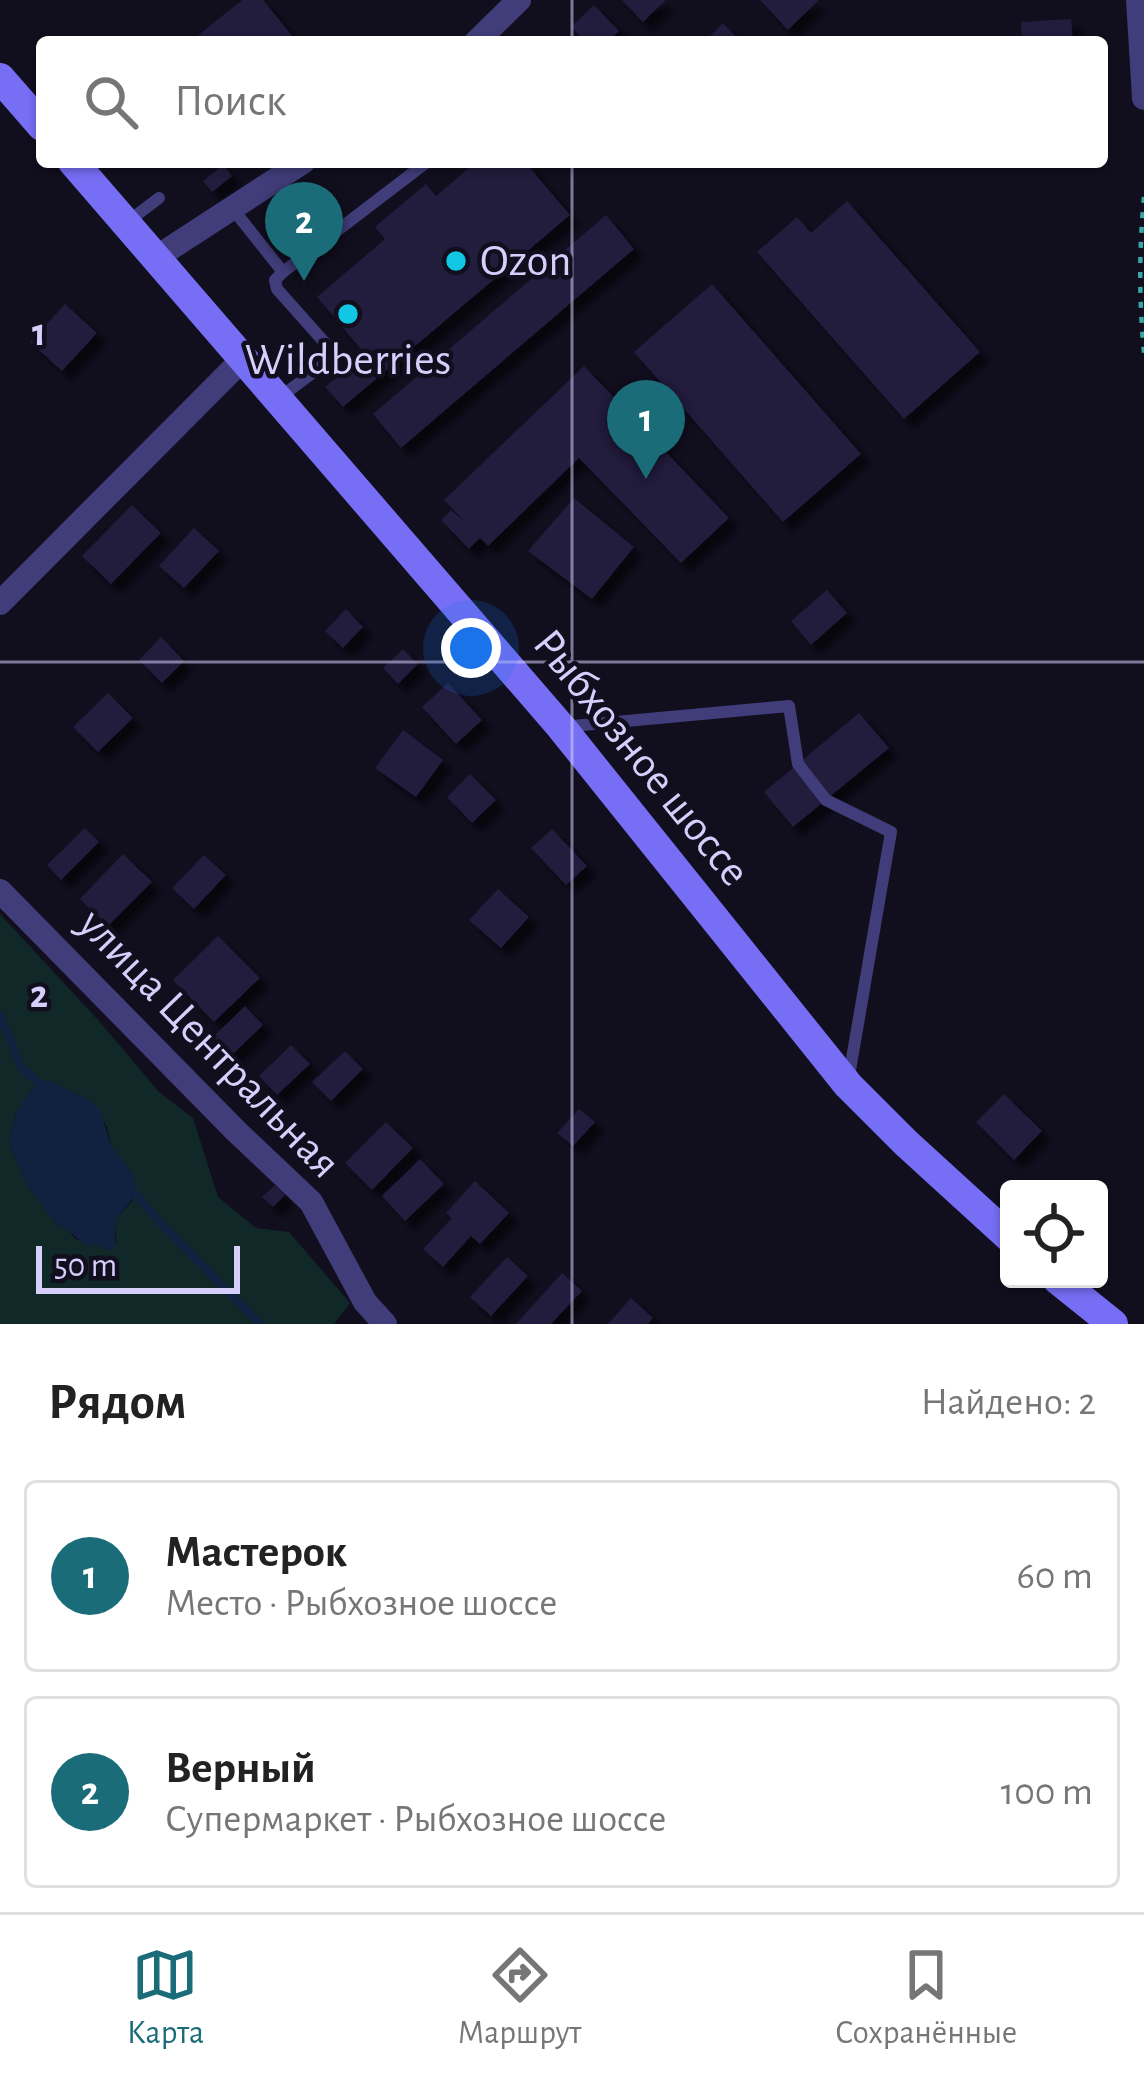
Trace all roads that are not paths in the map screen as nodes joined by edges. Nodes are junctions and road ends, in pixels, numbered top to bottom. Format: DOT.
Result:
graph roads {
  1 [pos="519,0"];
  2 [pos="1138,0"];
  3 [pos="482,36"];
  4 [pos="0,78"];
  5 [pos="1144,98"];
  6 [pos="36,119"];
  7 [pos="79,168"];
  8 [pos="293,168"];
  9 [pos="419,168"];
  10 [pos="159,198"];
  11 [pos="232,208"];
  12 [pos="126,223"];
  13 [pos="157,257"];
  14 [pos="284,272"];
  15 [pos="244,358"];
  16 [pos="278,398"];
  17 [pos="0,603"];
  18 [pos="561,727"];
  19 [pos="0,891"];
  20 [pos="848,1085"];
  21 [pos="1000,1230"];
  22 [pos="1068,1288"];
  23 [pos="386,1324"];
  24 [pos="1113,1324"];
  1 -- 3 [label="street"];
  2 -- 5 [label="street"];
  4 -- 6 [label="main road"];
  7 -- 12 [label="main road, Рыбхозное шоссе"];
  8 -- 11 [label="street"];
  9 -- 14 [label="lane"];
  10 -- 12 [label="lane"];
  11 -- 13 [label="street"];
  11 -- 14 [label="lane"];
  12 -- 13 [label="main road, Рыбхозное шоссе"];
  13 -- 15 [label="main road, Рыбхозное шоссе"];
  14 -- 16 [label="lane"];
  15 -- 16 [label="main road, Рыбхозное шоссе"];
  15 -- 17 [label="street"];
  16 -- 18 [label="main road, Рыбхозное шоссе"];
  18 -- 20 [label="main road, Рыбхозное шоссе"];
  18 -- 20 [label="lane"];
  19 -- 23 [label="street, улица Центральная"];
  20 -- 21 [label="main road, Рыбхозное шоссе"];
  22 -- 24 [label="main road"];
}
